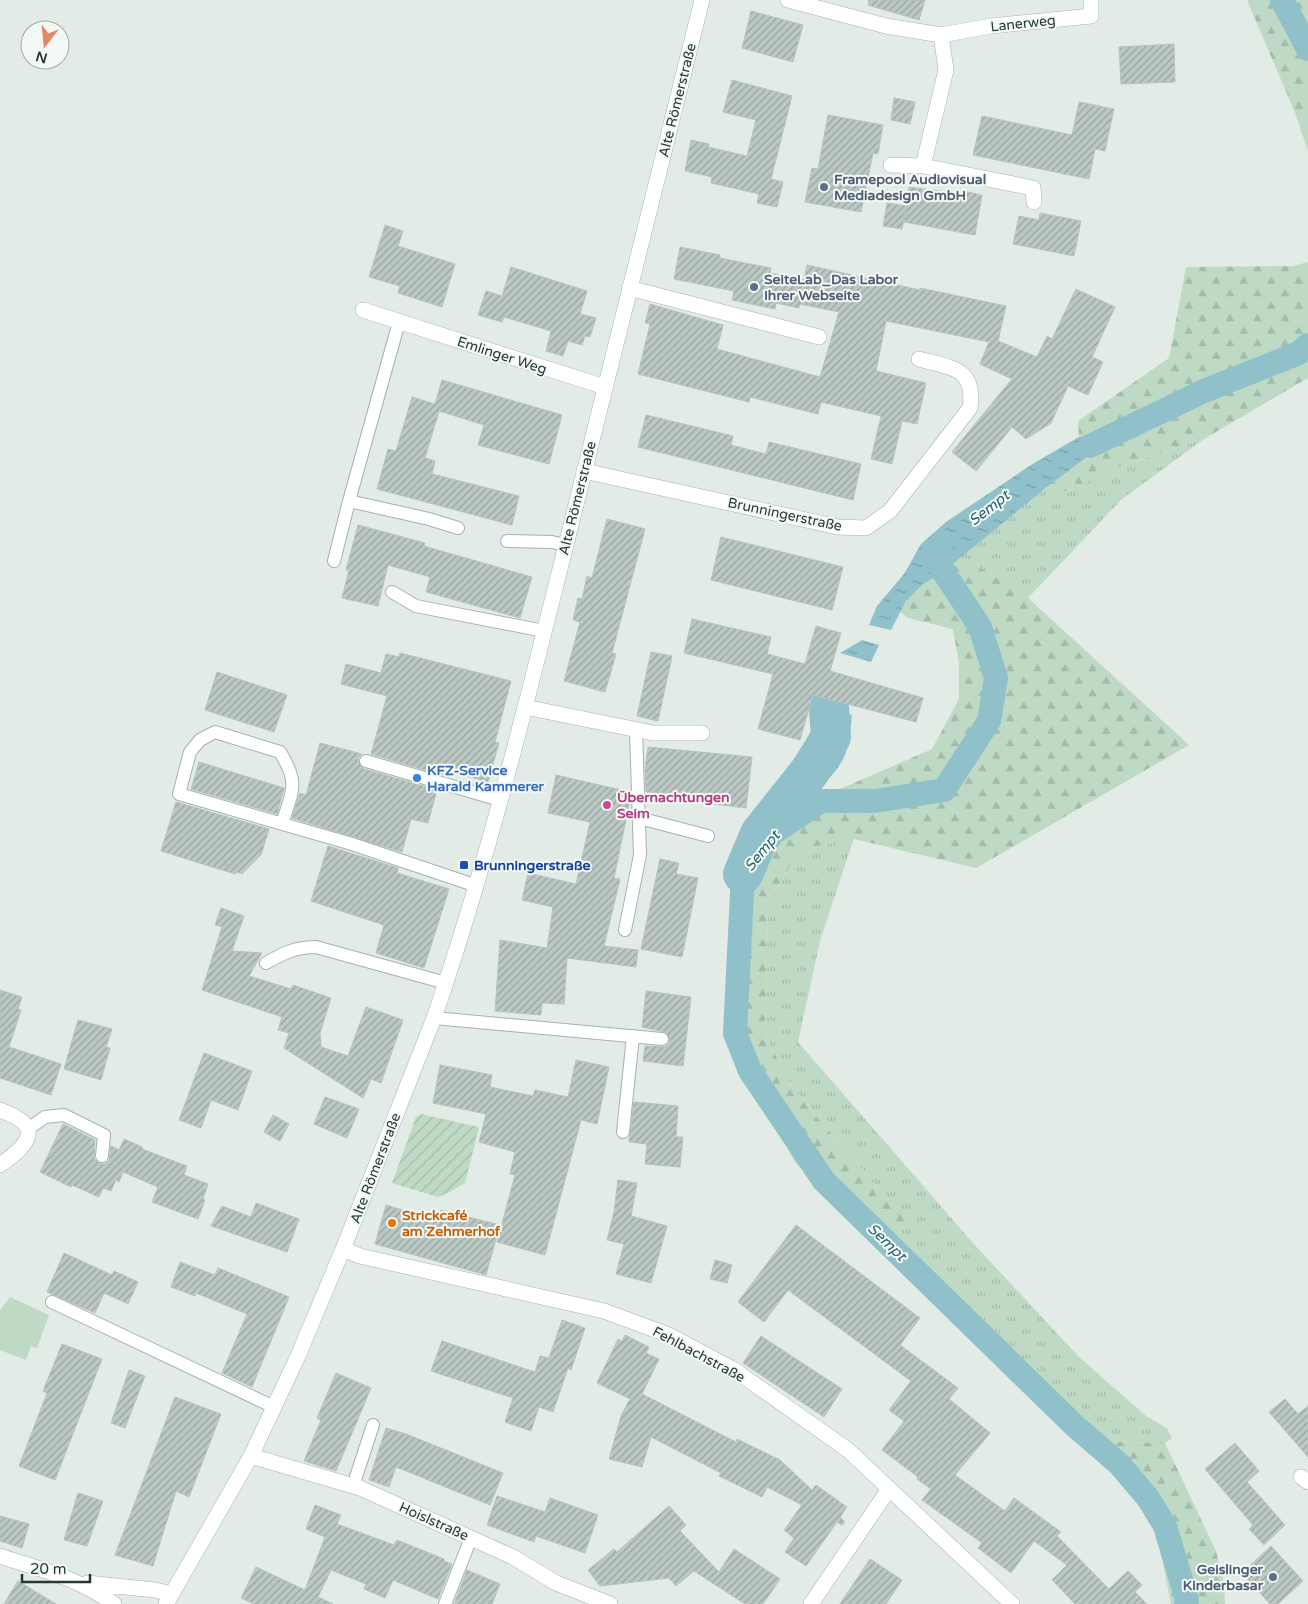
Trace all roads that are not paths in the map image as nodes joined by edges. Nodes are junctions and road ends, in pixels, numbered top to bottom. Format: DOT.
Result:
graph roads {
  1 [pos="702,0"];
  2 [pos="788,0"];
  3 [pos="1091,0"];
  4 [pos="941,35"];
  5 [pos="891,164"];
  6 [pos="923,166"];
  7 [pos="1034,202"];
  8 [pos="629,288"];
  9 [pos="363,310"];
  10 [pos="399,322"];
  11 [pos="819,337"];
  12 [pos="919,359"];
  13 [pos="605,387"];
  14 [pos="584,471"];
  15 [pos="348,500"];
  16 [pos="458,528"];
  17 [pos="507,541"];
  18 [pos="566,545"];
  19 [pos="334,561"];
  20 [pos="392,592"];
  21 [pos="544,631"];
  22 [pos="525,708"];
  23 [pos="636,730"];
  24 [pos="702,733"];
  25 [pos="366,761"];
  26 [pos="500,800"];
  27 [pos="639,818"];
  28 [pos="282,824"];
  29 [pos="708,836"];
  30 [pos="477,886"];
  31 [pos="625,930"];
  32 [pos="266,963"];
  33 [pos="446,983"];
  34 [pos="434,1018"];
  35 [pos="633,1036"];
  36 [pos="662,1039"];
  37 [pos="0,1110"];
  38 [pos="28,1129"];
  39 [pos="623,1132"];
  40 [pos="102,1156"];
  41 [pos="0,1165"];
  42 [pos="343,1249"];
  43 [pos="52,1302"];
  44 [pos="274,1407"];
  45 [pos="372,1425"];
  46 [pos="251,1456"];
  47 [pos="353,1486"];
  48 [pos="889,1489"];
  49 [pos="471,1538"];
  50 [pos="0,1556"];
  51 [pos="79,1583"];
  52 [pos="169,1599"];
  53 [pos="114,1604"];
  54 [pos="445,1604"];
  55 [pos="610,1604"];
  56 [pos="811,1604"];
  57 [pos="1012,1604"];
  1 -- 8 [label="street, Alte Römerstraße"];
  2 -- 4 [label="street, Lanerweg"];
  3 -- 4 [label="street, Lanerweg"];
  4 -- 6 [label="street"];
  5 -- 6 [label="street"];
  6 -- 7 [label="street"];
  8 -- 11 [label="street"];
  8 -- 13 [label="street, Alte Römerstraße"];
  9 -- 10 [label="street, Emlinger Weg"];
  10 -- 13 [label="street, Emlinger Weg"];
  10 -- 15 [label="lane"];
  12 -- 14 [label="street, Brunningerstraße"];
  13 -- 14 [label="street, Alte Römerstraße"];
  14 -- 18 [label="street, Alte Römerstraße"];
  15 -- 16 [label="lane"];
  15 -- 19 [label="lane"];
  17 -- 18 [label="lane"];
  18 -- 21 [label="street, Alte Römerstraße"];
  20 -- 21 [label="lane"];
  21 -- 22 [label="street, Alte Römerstraße"];
  22 -- 23 [label="street"];
  22 -- 26 [label="street, Alte Römerstraße"];
  23 -- 24 [label="street"];
  23 -- 27 [label="lane"];
  25 -- 26 [label="lane"];
  26 -- 30 [label="street, Alte Römerstraße"];
  27 -- 29 [label="lane"];
  27 -- 31 [label="lane"];
  28 -- 28 [label="lane"];
  28 -- 30 [label="lane"];
  30 -- 33 [label="street, Alte Römerstraße"];
  32 -- 33 [label="lane"];
  33 -- 34 [label="street, Alte Römerstraße"];
  34 -- 35 [label="lane"];
  34 -- 42 [label="street, Alte Römerstraße"];
  35 -- 36 [label="lane"];
  35 -- 39 [label="lane"];
  37 -- 38 [label="street"];
  38 -- 40 [label="lane"];
  38 -- 41 [label="street"];
  42 -- 44 [label="street, Alte Römerstraße"];
  42 -- 48 [label="street, Fehlbachstraße"];
  43 -- 44 [label="lane"];
  44 -- 46 [label="street, Alte Römerstraße"];
  45 -- 47 [label="lane"];
  46 -- 47 [label="street, Hoislstraße"];
  46 -- 52 [label="street, Alte Römerstraße"];
  47 -- 49 [label="street, Hoislstraße"];
  48 -- 56 [label="street"];
  48 -- 57 [label="street, Fehlbachstraße"];
  49 -- 54 [label="lane"];
  49 -- 55 [label="street, Hoislstraße"];
  50 -- 51 [label="street"];
  51 -- 52 [label="street"];
  51 -- 53 [label="street"];
}
